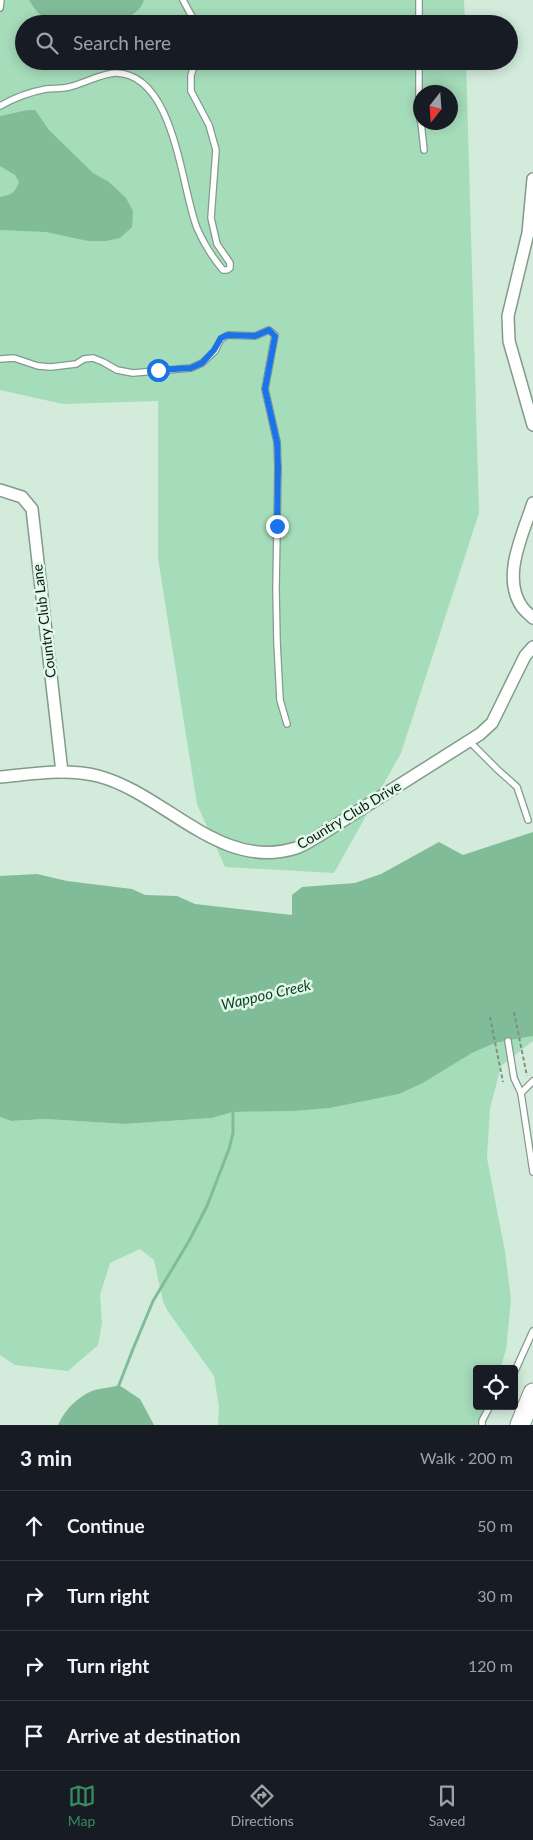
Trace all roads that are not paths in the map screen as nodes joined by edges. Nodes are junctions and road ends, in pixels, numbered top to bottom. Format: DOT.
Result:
graph roads {
  1 [pos="1,0"];
  2 [pos="183,0"];
  3 [pos="419,0"];
  4 [pos="0,8"];
  5 [pos="191,15"];
  6 [pos="420,15"];
  7 [pos="193,70"];
  8 [pos="419,70"];
  9 [pos="419,85"];
  10 [pos="0,106"];
  11 [pos="422,130"];
  12 [pos="424,150"];
  13 [pos="533,179"];
  14 [pos="0,359"];
  15 [pos="533,425"];
  16 [pos="0,490"];
  17 [pos="533,504"];
  18 [pos="533,618"];
  19 [pos="533,647"];
  20 [pos="288,724"];
  21 [pos="469,741"];
  22 [pos="62,772"];
  23 [pos="0,777"];
  24 [pos="528,820"];
  25 [pos="508,1041"];
  26 [pos="530,1079"];
  27 [pos="521,1093"];
  28 [pos="533,1172"];
  29 [pos="533,1331"];
  30 [pos="518,1365"];
  31 [pos="532,1396"];
  32 [pos="488,1410"];
  33 [pos="482,1425"];
  34 [pos="520,1425"];
  1 -- 4 [label="lane"];
  2 -- 5 [label="lane"];
  3 -- 6 [label="lane"];
  7 -- 10 [label="lane"];
  8 -- 9 [label="lane"];
  11 -- 12 [label="lane"];
  13 -- 15 [label="street"];
  14 -- 20 [label="lane"];
  16 -- 22 [label="street, Country Club Lane"];
  17 -- 18 [label="street"];
  19 -- 21 [label="street, Country Club Drive"];
  21 -- 22 [label="street, Country Club Drive"];
  21 -- 24 [label="lane"];
  22 -- 23 [label="street, Country Club Drive"];
  25 -- 27 [label="lane"];
  26 -- 27 [label="lane"];
  27 -- 28 [label="lane"];
  29 -- 30 [label="lane"];
  31 -- 34 [label="main road"];
  32 -- 33 [label="lane"];
}
